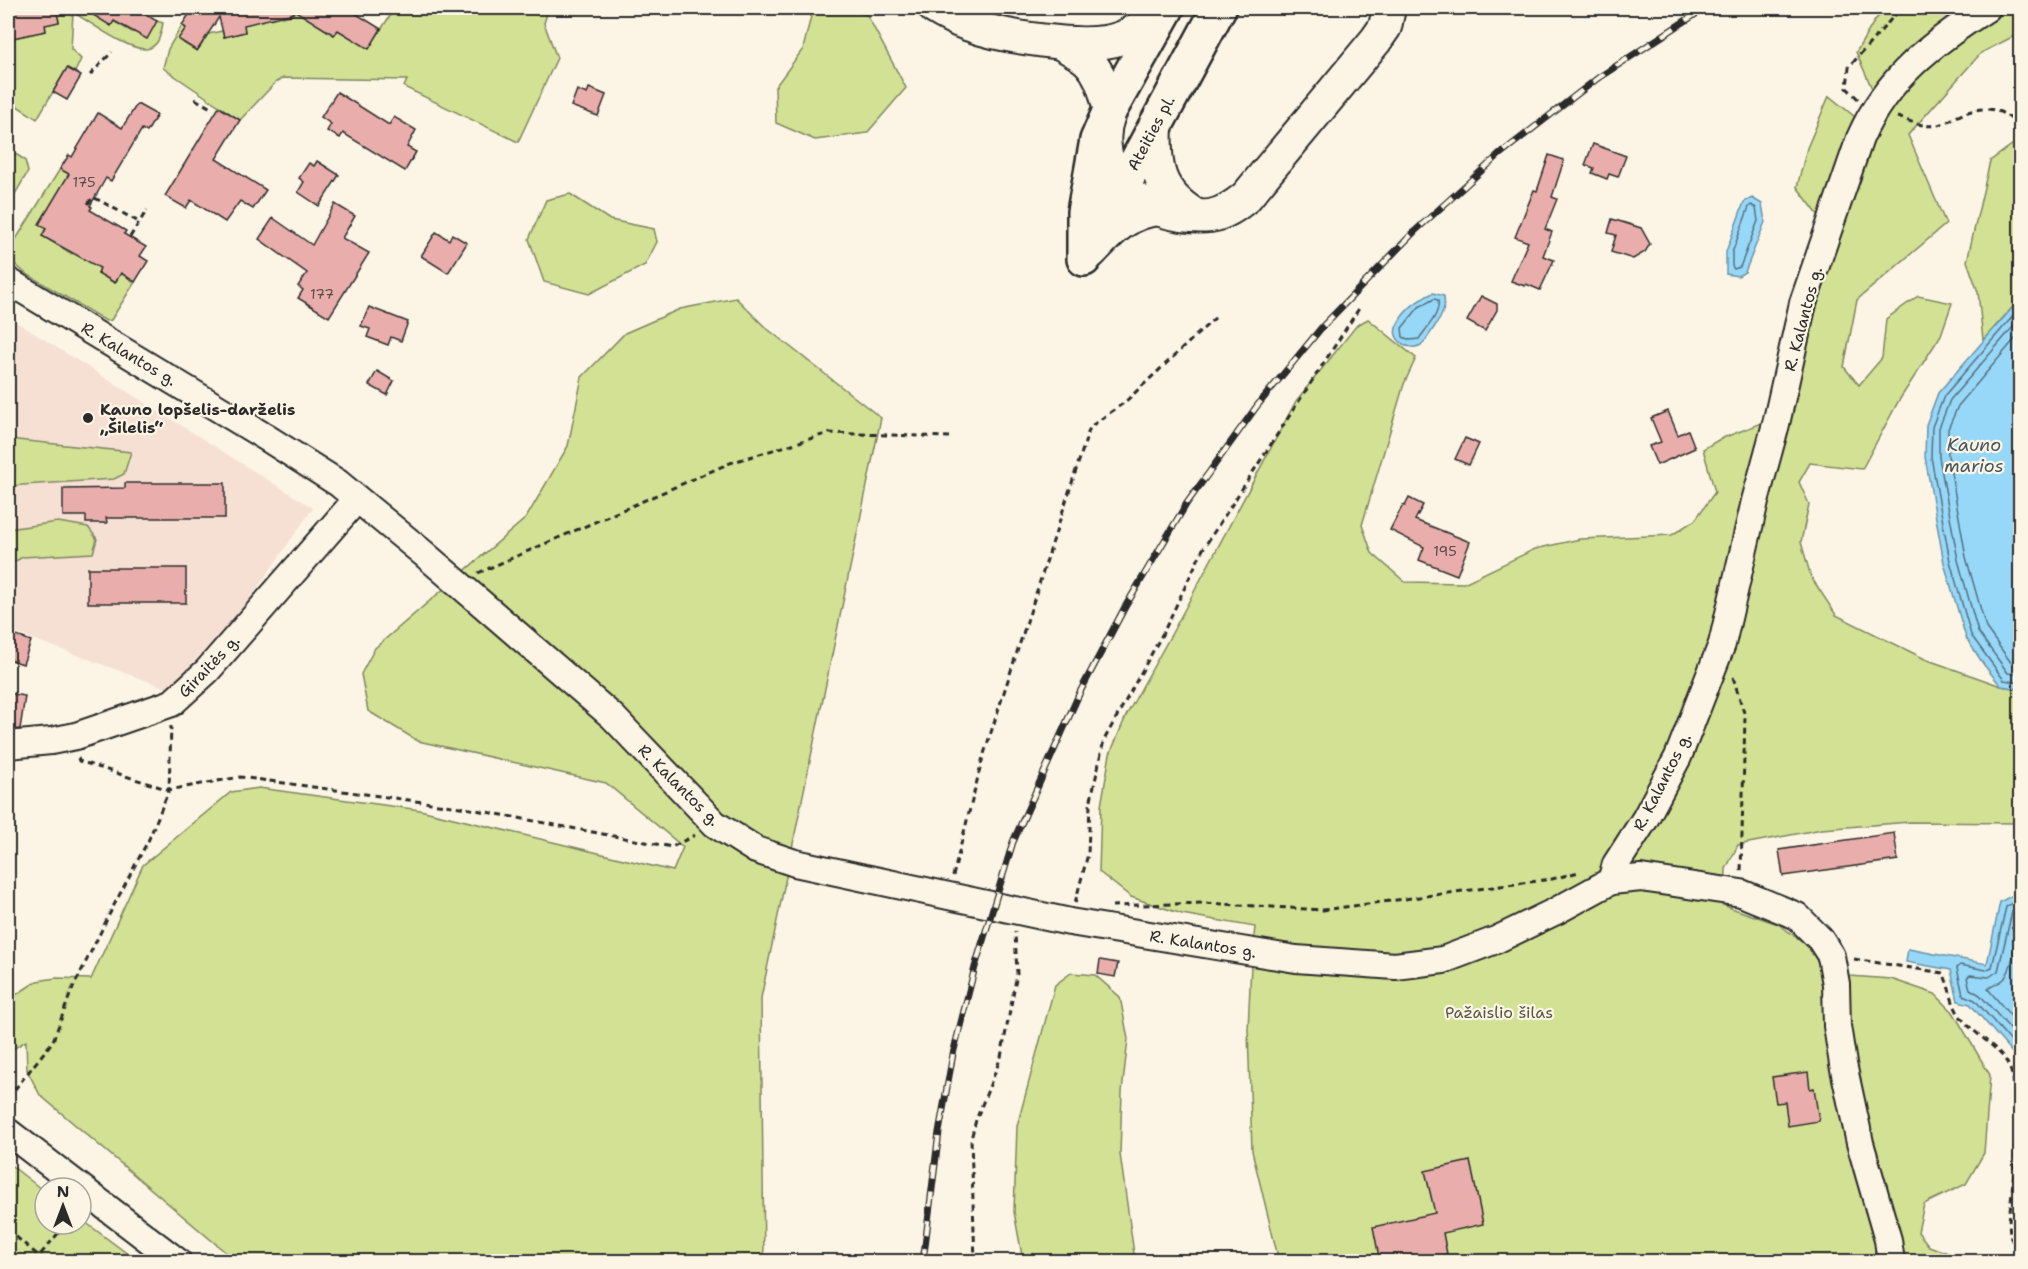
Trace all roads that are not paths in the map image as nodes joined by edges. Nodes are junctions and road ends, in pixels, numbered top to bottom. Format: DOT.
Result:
graph roads {
  1 [pos="935,8"];
  2 [pos="1166,8"];
  3 [pos="1218,8"];
  4 [pos="1389,8"];
  5 [pos="1987,8"];
  6 [pos="1060,43"];
  7 [pos="1110,110"];
  8 [pos="1156,124"];
  9 [pos="1123,187"];
  10 [pos="1158,209"];
  11 [pos="1198,216"];
  12 [pos="1084,259"];
  13 [pos="8,281"];
  14 [pos="357,499"];
  15 [pos="8,745"];
  16 [pos="1613,872"];
  17 [pos="8,1132"];
  18 [pos="178,1262"];
  19 [pos="1891,1262"];
  1 -- 6 [label="main road"];
  2 -- 6 [label="main road"];
  2 -- 7 [label="highway"];
  3 -- 8 [label="highway, Ateities pl."];
  4 -- 11 [label="main road"];
  5 -- 16 [label="street, R. Kalantos g."];
  6 -- 7 [label="main road"];
  7 -- 9 [label="main road"];
  7 -- 12 [label="highway"];
  8 -- 9 [label="highway, Ateities pl."];
  8 -- 11 [label="main road"];
  9 -- 10 [label="main road"];
  9 -- 12 [label="highway, Ateities pl."];
  10 -- 11 [label="main road"];
  10 -- 12 [label="main road"];
  13 -- 14 [label="street, R. Kalantos g."];
  14 -- 15 [label="street, Giraitės g."];
  14 -- 16 [label="street, R. Kalantos g."];
  16 -- 19 [label="street"];
  17 -- 18 [label="street"];
}
